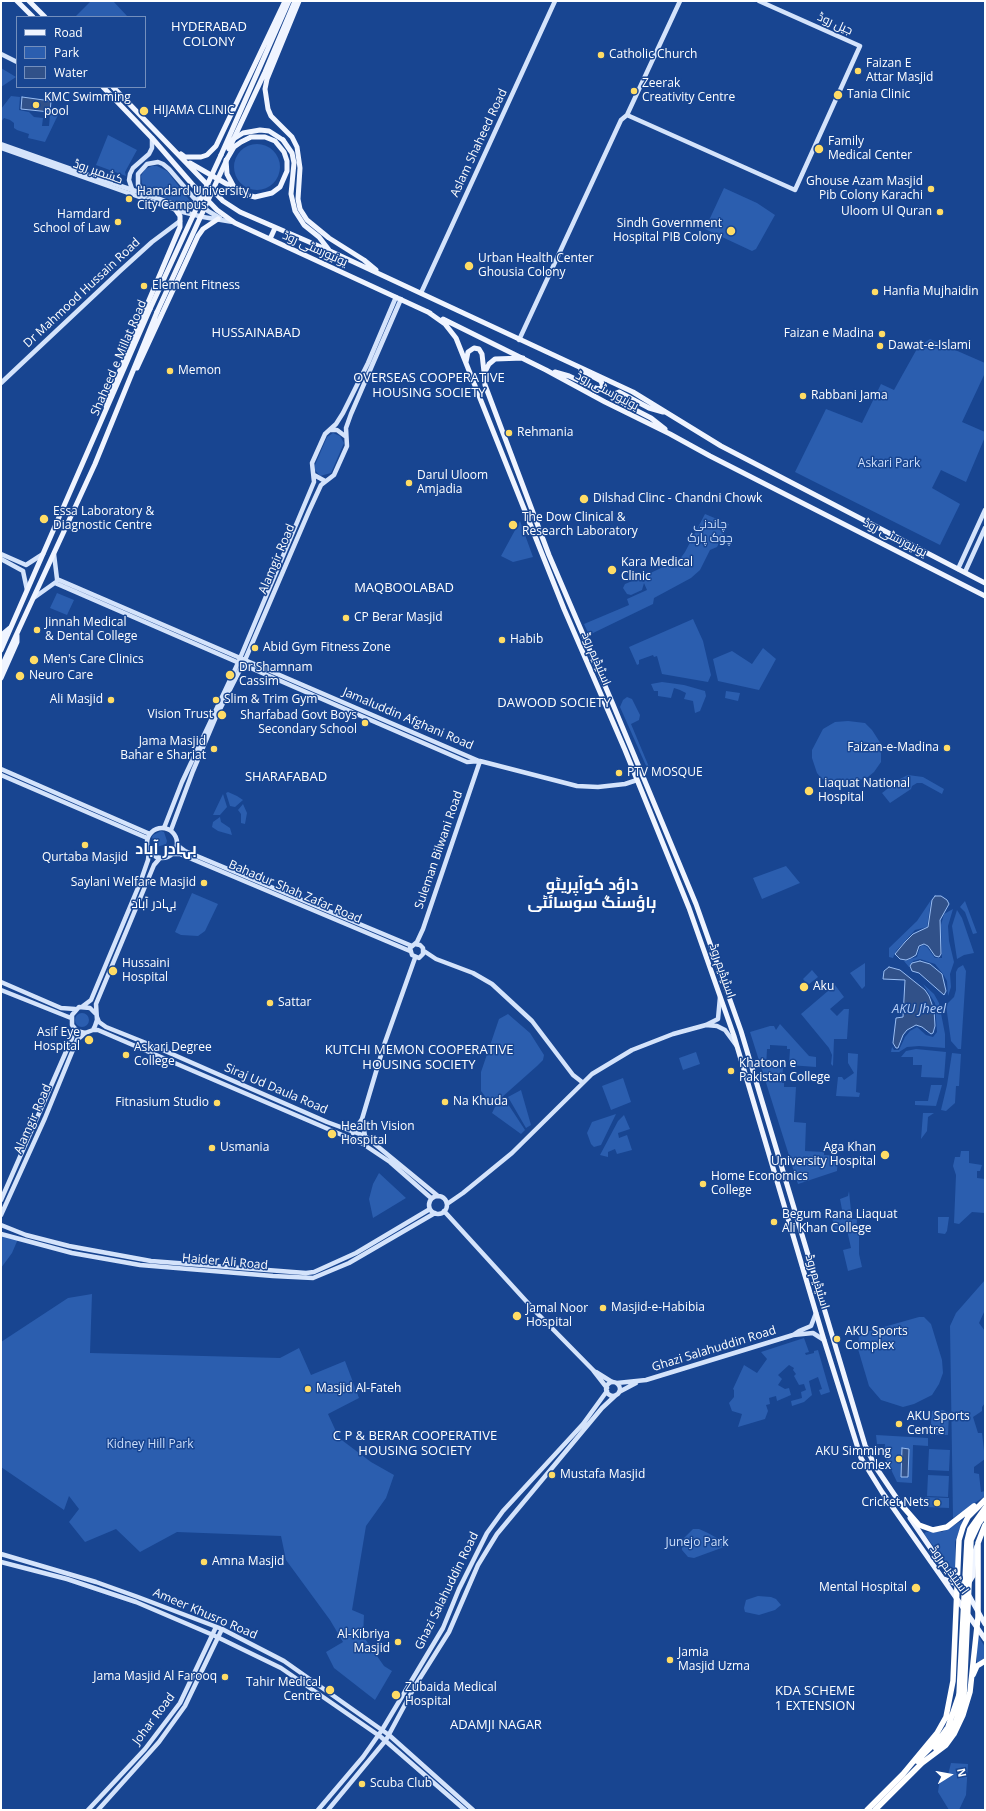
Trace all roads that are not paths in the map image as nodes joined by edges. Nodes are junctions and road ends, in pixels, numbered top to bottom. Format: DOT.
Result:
graph roads {
  1 [pos="17,1"];
  2 [pos="29,1"];
  3 [pos="285,1"];
  4 [pos="289,1"];
  5 [pos="295,1"];
  6 [pos="300,1"];
  7 [pos="555,1"];
  8 [pos="680,1"];
  9 [pos="759,1"];
  10 [pos="32,16"];
  11 [pos="44,16"];
  12 [pos="1,54"];
  13 [pos="16,62"];
  14 [pos="104,88"];
  15 [pos="114,88"];
  16 [pos="627,115"];
  17 [pos="152,138"];
  18 [pos="227,142"];
  19 [pos="1,144"];
  20 [pos="1,148"];
  21 [pos="172,148"];
  22 [pos="185,160"];
  23 [pos="235,190"];
  24 [pos="204,192"];
  25 [pos="145,195"];
  26 [pos="136,196"];
  27 [pos="175,209"];
  28 [pos="220,219"];
  29 [pos="180,222"];
  30 [pos="235,223"];
  31 [pos="275,228"];
  32 [pos="198,236"];
  33 [pos="176,238"];
  34 [pos="270,240"];
  35 [pos="330,251"];
  36 [pos="383,275"];
  37 [pos="421,293"];
  38 [pos="398,298"];
  39 [pos="428,312"];
  40 [pos="519,340"];
  41 [pos="522,358"];
  42 [pos="575,365"];
  43 [pos="467,367"];
  44 [pos="546,370"];
  45 [pos="484,374"];
  46 [pos="130,379"];
  47 [pos="1,383"];
  48 [pos="672,414"];
  49 [pos="104,419"];
  50 [pos="330,430"];
  51 [pos="670,434"];
  52 [pos="345,436"];
  53 [pos="314,475"];
  54 [pos="325,480"];
  55 [pos="985,510"];
  56 [pos="985,528"];
  57 [pos="44,553"];
  58 [pos="1,554"];
  59 [pos="54,554"];
  60 [pos="1,559"];
  61 [pos="8,560"];
  62 [pos="26,565"];
  63 [pos="958,569"];
  64 [pos="23,571"];
  65 [pos="965,572"];
  66 [pos="56,581"];
  67 [pos="985,583"];
  68 [pos="27,592"];
  69 [pos="985,596"];
  70 [pos="35,597"];
  71 [pos="11,628"];
  72 [pos="17,632"];
  73 [pos="1,640"];
  74 [pos="1,650"];
  75 [pos="240,657"];
  76 [pos="245,660"];
  77 [pos="240,664"];
  78 [pos="1,668"];
  79 [pos="1,678"];
  80 [pos="611,699"];
  81 [pos="604,702"];
  82 [pos="480,761"];
  83 [pos="1,769"];
  84 [pos="1,775"];
  85 [pos="637,780"];
  86 [pos="164,828"];
  87 [pos="171,830"];
  88 [pos="149,836"];
  89 [pos="177,845"];
  90 [pos="149,850"];
  91 [pos="171,854"];
  92 [pos="160,858"];
  93 [pos="696,904"];
  94 [pos="689,908"];
  95 [pos="424,929"];
  96 [pos="412,947"];
  97 [pos="424,949"];
  98 [pos="418,957"];
  99 [pos="436,959"];
  100 [pos="1,982"];
  101 [pos="1,990"];
  102 [pos="720,993"];
  103 [pos="83,1006"];
  104 [pos="76,1009"];
  105 [pos="96,1015"];
  106 [pos="71,1018"];
  107 [pos="706,1025"];
  108 [pos="74,1028"];
  109 [pos="93,1030"];
  110 [pos="85,1033"];
  111 [pos="737,1047"];
  112 [pos="170,1053"];
  113 [pos="167,1060"];
  114 [pos="582,1082"];
  115 [pos="764,1113"];
  116 [pos="757,1115"];
  117 [pos="362,1119"];
  118 [pos="354,1132"];
  119 [pos="365,1136"];
  120 [pos="351,1139"];
  121 [pos="363,1144"];
  122 [pos="438,1196"];
  123 [pos="431,1198"];
  124 [pos="1,1200"];
  125 [pos="447,1204"];
  126 [pos="430,1209"];
  127 [pos="444,1211"];
  128 [pos="435,1213"];
  129 [pos="1,1215"];
  130 [pos="1,1226"];
  131 [pos="1,1234"];
  132 [pos="816,1313"];
  133 [pos="793,1335"];
  134 [pos="824,1340"];
  135 [pos="593,1370"];
  136 [pos="639,1381"];
  137 [pos="614,1383"];
  138 [pos="607,1389"];
  139 [pos="617,1393"];
  140 [pos="984,1500"];
  141 [pos="898,1501"];
  142 [pos="985,1508"];
  143 [pos="985,1515"];
  144 [pos="985,1524"];
  145 [pos="978,1544"];
  146 [pos="1,1554"];
  147 [pos="1,1562"];
  148 [pos="942,1577"];
  149 [pos="958,1584"];
  150 [pos="956,1596"];
  151 [pos="978,1609"];
  152 [pos="976,1623"];
  153 [pos="985,1626"];
  154 [pos="216,1627"];
  155 [pos="222,1630"];
  156 [pos="213,1635"];
  157 [pos="954,1636"];
  158 [pos="218,1637"];
  159 [pos="985,1639"];
  160 [pos="985,1661"];
  161 [pos="970,1692"];
  162 [pos="962,1696"];
  163 [pos="382,1730"];
  164 [pos="379,1735"];
  165 [pos="389,1735"];
  166 [pos="386,1740"];
  167 [pos="131,1762"];
  168 [pos="922,1763"];
  169 [pos="137,1767"];
  170 [pos="903,1774"];
  171 [pos="332,1794"];
  172 [pos="338,1798"];
  173 [pos="88,1810"];
  174 [pos="98,1810"];
  175 [pos="318,1810"];
  176 [pos="328,1810"];
  177 [pos="465,1810"];
  178 [pos="473,1810"];
  179 [pos="867,1810"];
  180 [pos="875,1810"];
  1 -- 10 [label="main road"];
  2 -- 11 [label="main road"];
  3 -- 21 [label="main road"];
  4 -- 18 [label="main road, Shaheed e Millat Road"];
  5 -- 23 [label="main road"];
  6 -- 36 [label="main road"];
  7 -- 37 [label="main road, Aslam Shaheed Road"];
  8 -- 16 [label="main road"];
  9 -- 16 [label="main road, جیل روڈ"];
  12 -- 13 [label="main road"];
  14 -- 17 [label="main road, یونیورسٹی روڈ"];
  15 -- 21 [label="main road"];
  16 -- 40 [label="main road"];
  17 -- 26 [label="main road"];
  17 -- 30 [label="main road, یونیورسٹی روڈ"];
  18 -- 24 [label="main road, Shaheed e Millat Road, bridge"];
  18 -- 35 [label="main road, bridge"];
  19 -- 25 [label="main road, کشمیر روڈ, bridge"];
  20 -- 26 [label="main road, کشمیر روڈ"];
  21 -- 22 [label="main road"];
  22 -- 23 [label="main road, Shaheed e Millat Road"];
  22 -- 31 [label="main road, یونیورسٹی روڈ"];
  23 -- 46 [label="main road, Shaheed e Millat Road, bridge"];
  24 -- 25 [label="main road, کشمیر روڈ, bridge"];
  24 -- 49 [label="main road, Shaheed e Millat Road, bridge"];
  25 -- 28 [label="main road"];
  26 -- 27 [label="main road, کشمیر روڈ"];
  27 -- 28 [label="main road, کشمیر روڈ"];
  27 -- 29 [label="main road"];
  28 -- 30 [label="main road, کشمیر روڈ"];
  28 -- 32 [label="main road"];
  29 -- 33 [label="main road"];
  29 -- 47 [label="main road, Dr Mahmood Hussain Road"];
  30 -- 34 [label="main road, یونیورسٹی روڈ"];
  31 -- 34 [label="main road"];
  31 -- 35 [label="main road, یونیورسٹی روڈ"];
  32 -- 33 [label="main road"];
  32 -- 46 [label="main road"];
  33 -- 49 [label="main road"];
  34 -- 38 [label="main road, یونیورسٹی روڈ"];
  35 -- 36 [label="main road, یونیورسٹی روڈ"];
  36 -- 37 [label="main road, یونیورسٹی روڈ"];
  37 -- 40 [label="main road, یونیورسٹی روڈ"];
  38 -- 39 [label="main road, یونیورسٹی روڈ"];
  38 -- 50 [label="main road, Alamgir Road"];
  38 -- 52 [label="main road, Alamgir Road"];
  39 -- 41 [label="main road, یونیورسٹی روڈ"];
  39 -- 43 [label="main road, اسٹیڈیم روڈ"];
  40 -- 42 [label="main road, یونیورسٹی روڈ"];
  41 -- 44 [label="main road, یونیورسٹی روڈ"];
  41 -- 45 [label="main road"];
  42 -- 44 [label="main road"];
  42 -- 48 [label="main road, یونیورسٹی روڈ"];
  43 -- 45 [label="main road, اسٹیڈیم روڈ"];
  43 -- 81 [label="main road, اسٹیڈیم روڈ"];
  44 -- 51 [label="main road, یونیورسٹی روڈ"];
  45 -- 80 [label="main road, اسٹیڈیم روڈ"];
  46 -- 59 [label="main road, Shaheed e Millat Road"];
  48 -- 51 [label="main road"];
  48 -- 63 [label="main road, یونیورسٹی روڈ"];
  49 -- 57 [label="main road, Shaheed e Millat Road"];
  50 -- 52 [label="main road"];
  50 -- 53 [label="main road, Alamgir Road"];
  51 -- 69 [label="main road, یونیورسٹی روڈ"];
  52 -- 54 [label="main road, Alamgir Road"];
  53 -- 54 [label="main road"];
  53 -- 75 [label="main road, Alamgir Road"];
  54 -- 76 [label="main road, Alamgir Road"];
  55 -- 63 [label="main road"];
  56 -- 65 [label="main road"];
  57 -- 62 [label="main road"];
  57 -- 68 [label="main road, Shaheed e Millat Road"];
  58 -- 61 [label="main road"];
  59 -- 66 [label="main road"];
  59 -- 70 [label="main road, Shaheed e Millat Road"];
  60 -- 61 [label="main road"];
  61 -- 62 [label="main road"];
  61 -- 64 [label="main road"];
  62 -- 64 [label="main road"];
  63 -- 65 [label="main road, یونیورسٹی روڈ"];
  64 -- 68 [label="main road"];
  65 -- 67 [label="main road, یونیورسٹی روڈ"];
  66 -- 70 [label="main road"];
  66 -- 75 [label="main road, Jamaluddin Afghani Road"];
  66 -- 77 [label="main road, Jamaluddin Afghani Road"];
  68 -- 71 [label="main road, Shaheed e Millat Road"];
  70 -- 72 [label="main road, Shaheed e Millat Road"];
  71 -- 73 [label="main road"];
  71 -- 74 [label="main road, Shaheed e Millat Road"];
  72 -- 78 [label="main road, Shaheed e Millat Road"];
  72 -- 79 [label="main road"];
  75 -- 76 [label="main road, Jamaluddin Afghani Road"];
  75 -- 77 [label="main road, Alamgir Road"];
  76 -- 77 [label="main road, Alamgir Road"];
  76 -- 82 [label="main road, Jamaluddin Afghani Road"];
  77 -- 82 [label="main road, Jamaluddin Afghani Road"];
  77 -- 86 [label="main road, Alamgir Road"];
  77 -- 87 [label="main road, Alamgir Road"];
  80 -- 81 [label="main road"];
  80 -- 93 [label="main road, اسٹیڈیم روڈ"];
  81 -- 85 [label="main road, اسٹیڈیم روڈ"];
  82 -- 85 [label="main road"];
  82 -- 95 [label="main road, Suleman Bilwani Road"];
  83 -- 88 [label="main road"];
  84 -- 88 [label="main road"];
  85 -- 94 [label="main road, اسٹیڈیم روڈ"];
  86 -- 87 [label="main road"];
  86 -- 88 [label="main road"];
  87 -- 89 [label="main road"];
  88 -- 90 [label="main road"];
  89 -- 91 [label="main road"];
  89 -- 96 [label="main road, Bahadur Shah Zafar Road"];
  90 -- 92 [label="main road"];
  90 -- 103 [label="main road"];
  91 -- 92 [label="main road"];
  91 -- 96 [label="main road, Bahadur Shah Zafar Road"];
  92 -- 105 [label="main road"];
  93 -- 94 [label="main road"];
  93 -- 115 [label="main road, اسٹیڈیم روڈ"];
  94 -- 102 [label="main road, اسٹیڈیم روڈ"];
  95 -- 96 [label="main road, Suleman Bilwani Road"];
  95 -- 97 [label="main road"];
  96 -- 97 [label="main road"];
  96 -- 98 [label="main road"];
  97 -- 98 [label="main road"];
  97 -- 99 [label="main road"];
  98 -- 99 [label="main road"];
  98 -- 117 [label="main road"];
  99 -- 114 [label="main road"];
  100 -- 104 [label="main road"];
  101 -- 106 [label="main road"];
  102 -- 107 [label="main road"];
  102 -- 111 [label="main road, اسٹیڈیم روڈ"];
  103 -- 104 [label="main road"];
  103 -- 105 [label="main road"];
  104 -- 106 [label="main road"];
  105 -- 109 [label="main road"];
  105 -- 112 [label="main road, Siraj Ud Daula Road"];
  106 -- 108 [label="main road"];
  107 -- 111 [label="main road"];
  107 -- 114 [label="main road"];
  108 -- 110 [label="main road"];
  108 -- 124 [label="main road, Alamgir Road"];
  109 -- 110 [label="main road"];
  109 -- 113 [label="main road, Siraj Ud Daula Road"];
  110 -- 129 [label="main road, Alamgir Road"];
  111 -- 116 [label="main road, اسٹیڈیم روڈ"];
  112 -- 113 [label="main road"];
  112 -- 118 [label="main road, Siraj Ud Daula Road"];
  113 -- 120 [label="main road, Siraj Ud Daula Road"];
  114 -- 125 [label="main road"];
  115 -- 116 [label="main road"];
  115 -- 141 [label="main road, اسٹیڈیم روڈ"];
  116 -- 132 [label="main road, اسٹیڈیم روڈ"];
  117 -- 118 [label="main road"];
  117 -- 119 [label="main road"];
  118 -- 119 [label="main road, Siraj Ud Daula Road"];
  118 -- 120 [label="main road"];
  119 -- 121 [label="main road"];
  119 -- 122 [label="main road, Siraj Ud Daula Road"];
  120 -- 121 [label="main road, Siraj Ud Daula Road"];
  121 -- 123 [label="main road, Siraj Ud Daula Road"];
  122 -- 123 [label="main road"];
  122 -- 125 [label="main road"];
  123 -- 126 [label="main road"];
  125 -- 127 [label="main road"];
  126 -- 128 [label="main road"];
  126 -- 130 [label="main road, Haider Ali Road"];
  127 -- 128 [label="main road"];
  127 -- 135 [label="main road"];
  128 -- 131 [label="main road, Haider Ali Road"];
  132 -- 133 [label="main road, Ghazi Salahuddin Road"];
  132 -- 134 [label="main road, اسٹیڈیم روڈ"];
  133 -- 134 [label="main road, Ghazi Salahuddin Road"];
  133 -- 136 [label="main road, Ghazi Salahuddin Road"];
  134 -- 148 [label="main road, اسٹیڈیم روڈ"];
  135 -- 137 [label="main road"];
  135 -- 138 [label="main road"];
  136 -- 137 [label="main road, Ghazi Salahuddin Road"];
  136 -- 139 [label="main road, Ghazi Salahuddin Road"];
  137 -- 138 [label="main road, Ghazi Salahuddin Road"];
  137 -- 139 [label="main road"];
  138 -- 139 [label="main road"];
  138 -- 163 [label="main road, Ghazi Salahuddin Road"];
  139 -- 165 [label="main road, Ghazi Salahuddin Road"];
  140 -- 141 [label="highway"];
  140 -- 149 [label="highway"];
  141 -- 149 [label="main road, اسٹیڈیم روڈ"];
  142 -- 162 [label="highway, bridge"];
  143 -- 162 [label="highway, bridge"];
  144 -- 145 [label="highway"];
  145 -- 149 [label="main road"];
  145 -- 151 [label="highway"];
  146 -- 154 [label="main road, Ameer Khusro Road"];
  147 -- 156 [label="main road, Ameer Khusro Road"];
  148 -- 149 [label="main road"];
  148 -- 150 [label="main road, اسٹیڈیم روڈ"];
  149 -- 150 [label="highway"];
  149 -- 151 [label="main road, اسٹیڈیم روڈ"];
  150 -- 152 [label="main road, اسٹیڈیم روڈ"];
  150 -- 157 [label="highway"];
  151 -- 152 [label="highway"];
  151 -- 153 [label="main road, اسٹیڈیم روڈ"];
  152 -- 153 [label="main road"];
  152 -- 157 [label="main road"];
  152 -- 159 [label="main road, اسٹیڈیم روڈ"];
  152 -- 161 [label="highway"];
  154 -- 155 [label="main road, Ameer Khusro Road"];
  154 -- 156 [label="main road, Johar Road"];
  155 -- 158 [label="main road, Johar Road"];
  155 -- 163 [label="main road, Ameer Khusro Road"];
  156 -- 158 [label="main road, Ameer Khusro Road"];
  156 -- 167 [label="main road, Johar Road"];
  157 -- 170 [label="highway"];
  158 -- 164 [label="main road, Ameer Khusro Road"];
  158 -- 169 [label="main road, Johar Road"];
  160 -- 161 [label="highway"];
  161 -- 168 [label="highway"];
  162 -- 168 [label="highway"];
  162 -- 170 [label="highway"];
  163 -- 164 [label="main road, Ghazi Salahuddin Road"];
  163 -- 165 [label="main road, Ameer Khusro Road"];
  164 -- 166 [label="main road, Ameer Khusro Road"];
  164 -- 171 [label="main road, Ghazi Salahuddin Road"];
  165 -- 166 [label="main road, Ghazi Salahuddin Road"];
  165 -- 178 [label="main road, Ameer Khusro Road"];
  166 -- 172 [label="main road, Ghazi Salahuddin Road"];
  166 -- 177 [label="main road, Ameer Khusro Road"];
  167 -- 169 [label="main road"];
  167 -- 173 [label="main road, Johar Road"];
  168 -- 180 [label="highway"];
  169 -- 174 [label="main road, Johar Road"];
  170 -- 179 [label="highway"];
  171 -- 172 [label="main road"];
  171 -- 175 [label="main road, Ghazi Salahuddin Road"];
  172 -- 176 [label="main road, Ghazi Salahuddin Road"];
}
